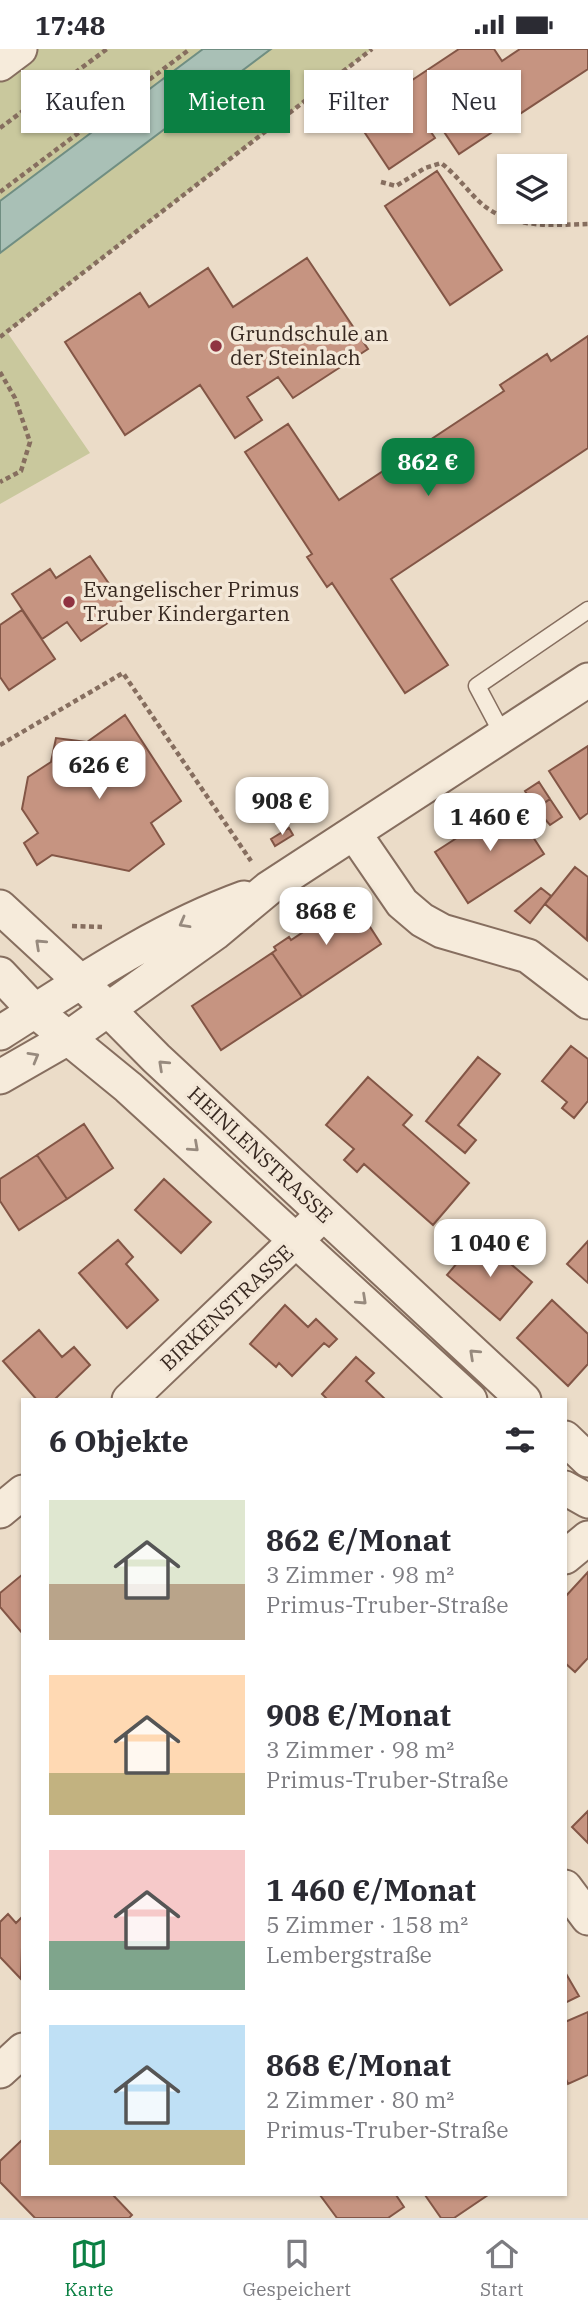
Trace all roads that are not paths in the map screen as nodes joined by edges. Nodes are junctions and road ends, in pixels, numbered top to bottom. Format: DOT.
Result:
graph roads {
  1 [pos="20,49"];
  2 [pos="0,64"];
  3 [pos="588,610"];
  4 [pos="588,680"];
  5 [pos="503,735"];
  6 [pos="354,833"];
  7 [pos="269,888"];
  8 [pos="0,907"];
  9 [pos="0,974"];
  10 [pos="80,981"];
  11 [pos="588,1002"];
  12 [pos="108,1010"];
  13 [pos="36,1011"];
  14 [pos="0,1033"];
  15 [pos="68,1038"];
  16 [pos="0,1077"];
  17 [pos="323,1213"];
  18 [pos="298,1241"];
  19 [pos="131,1398"];
  20 [pos="468,1398"];
  21 [pos="522,1398"];
  22 [pos="567,1441"];
  23 [pos="588,1460"];
  24 [pos="567,1489"];
  25 [pos="21,1494"];
  26 [pos="588,1501"];
  27 [pos="0,1511"];
  28 [pos="588,1538"];
  29 [pos="567,1555"];
  30 [pos="567,1890"];
  31 [pos="588,1918"];
  32 [pos="21,2052"];
  33 [pos="0,2071"];
  1 -- 2 [label="street"];
  3 -- 5 [label="lane"];
  4 -- 5 [label="street"];
  5 -- 6 [label="street"];
  6 -- 7 [label="street"];
  6 -- 11 [label="street"];
  7 -- 10 [label="street, one-way"];
  7 -- 12 [label="street"];
  10 -- 8 [label="street, HEINLENSTRASSE, one-way"];
  9 -- 13 [label="street, HEINLENSTRASSE"];
  10 -- 12 [label="street, HEINLENSTRASSE"];
  10 -- 13 [label="street"];
  12 -- 15 [label="street"];
  17 -- 12 [label="street, HEINLENSTRASSE, one-way"];
  13 -- 14 [label="street"];
  13 -- 15 [label="street, HEINLENSTRASSE"];
  16 -- 15 [label="street, one-way"];
  15 -- 18 [label="street, HEINLENSTRASSE, one-way"];
  17 -- 18 [label="street, BIRKENSTRASSE"];
  21 -- 17 [label="street, HEINLENSTRASSE, one-way"];
  18 -- 19 [label="street, BIRKENSTRASSE"];
  18 -- 20 [label="street, HEINLENSTRASSE, one-way"];
  22 -- 23 [label="street"];
  24 -- 26 [label="street"];
  25 -- 27 [label="street"];
  28 -- 29 [label="street"];
  30 -- 31 [label="street"];
  32 -- 33 [label="street"];
}
